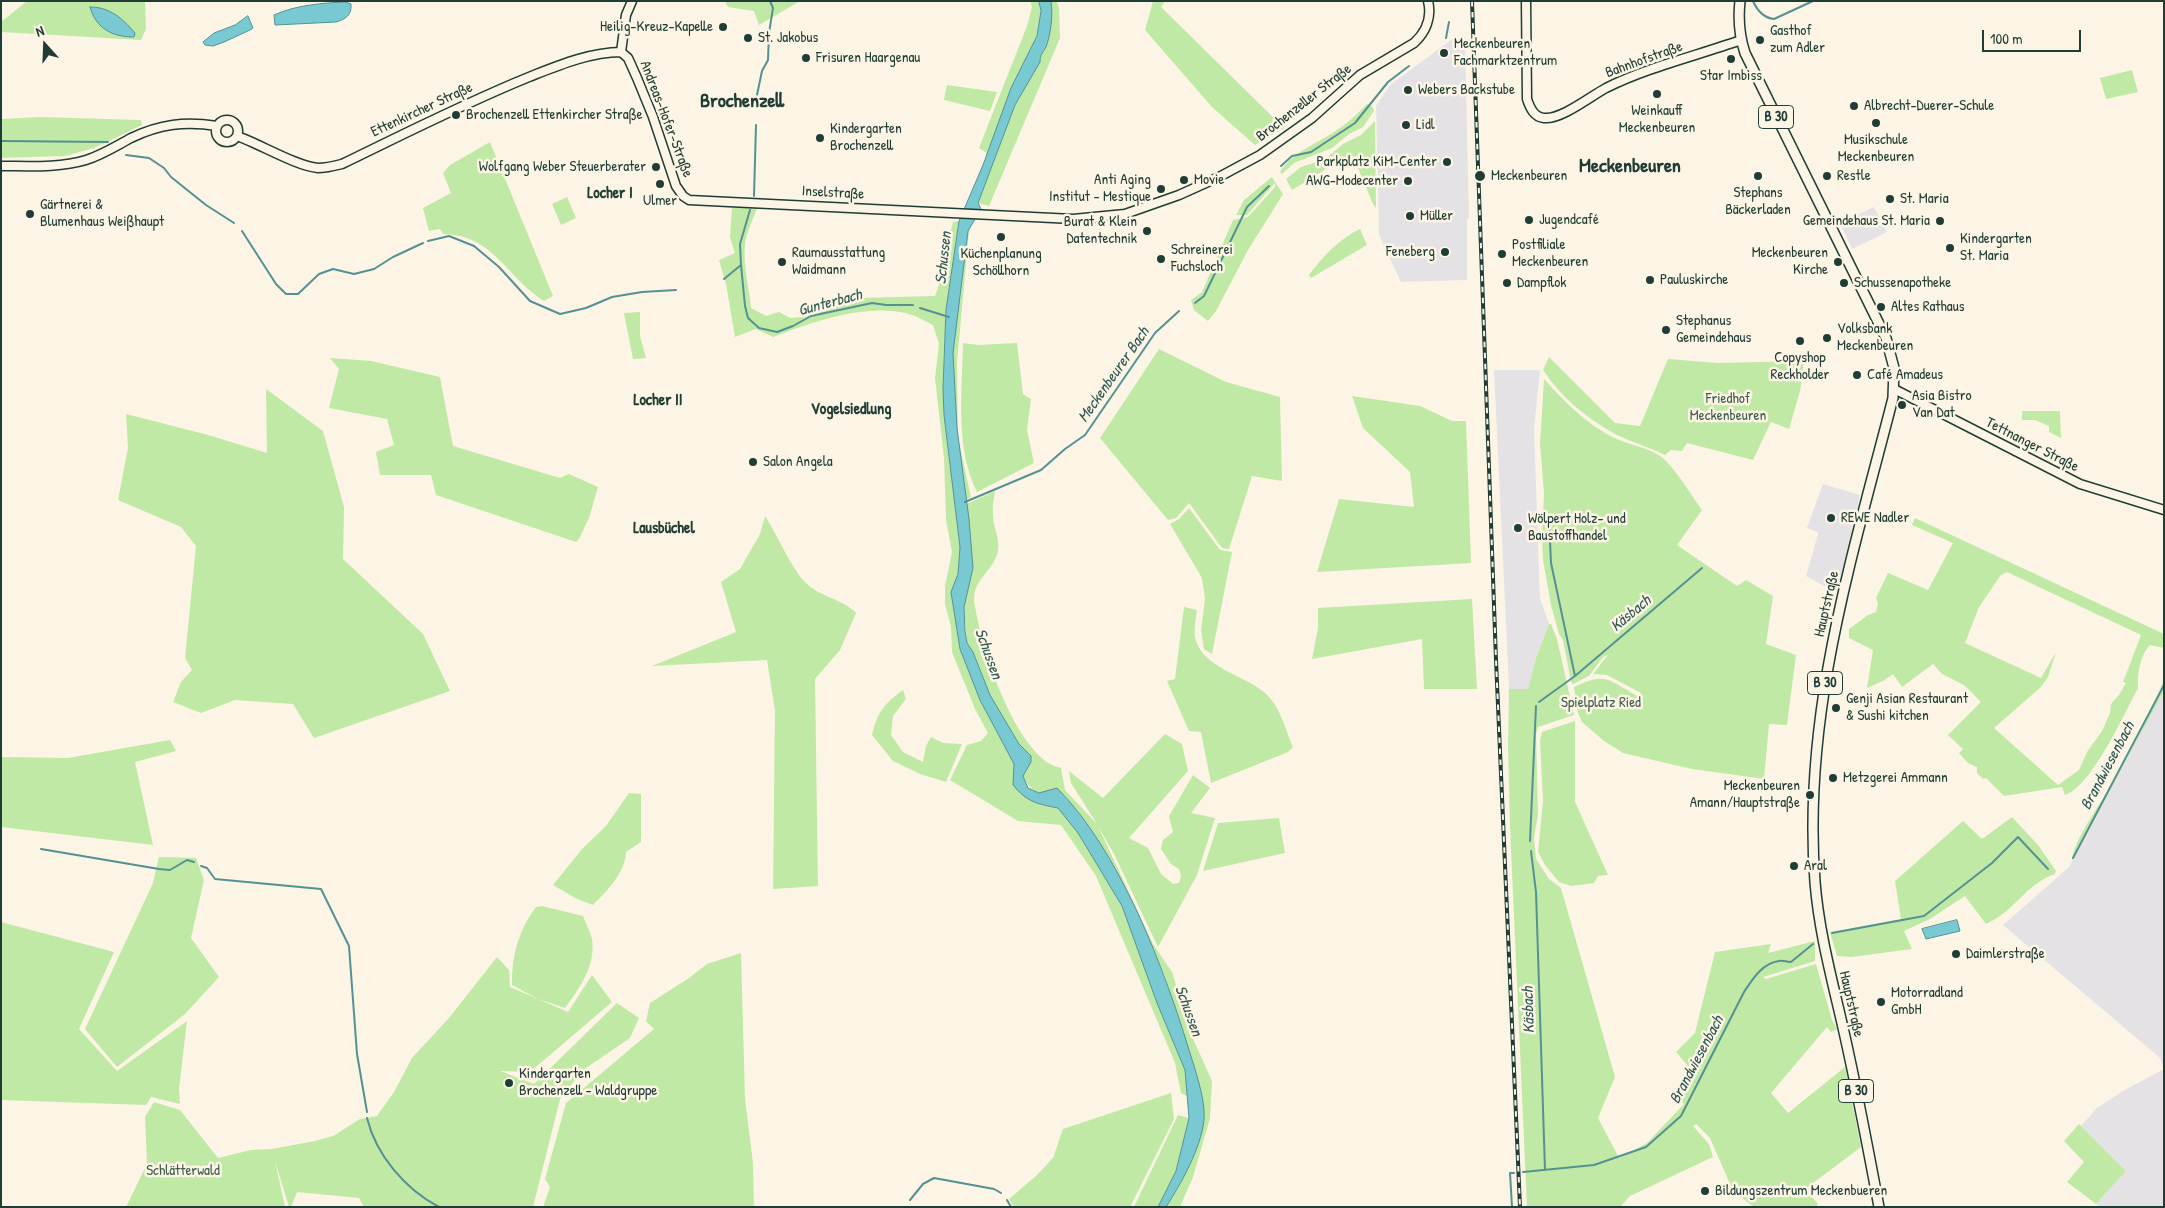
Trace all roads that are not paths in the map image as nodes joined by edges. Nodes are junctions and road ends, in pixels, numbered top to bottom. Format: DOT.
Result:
graph roads {
  1 [pos="632,1"];
  2 [pos="1428,1"];
  3 [pos="1526,1"];
  4 [pos="1740,1"];
  5 [pos="1741,40"];
  6 [pos="621,52"];
  7 [pos="217,126"];
  8 [pos="237,136"];
  9 [pos="1,166"];
  10 [pos="679,191"];
  11 [pos="989,215"];
  12 [pos="1894,389"];
  13 [pos="2164,510"];
  14 [pos="1879,1207"];
  1 -- 6 [label="main road, Andreas-Hofer-Straße"];
  2 -- 11 [label="main road, Brochenzeller Straße"];
  3 -- 5 [label="main road, Bahnhofstraße"];
  4 -- 5 [label="main road, B 30"];
  5 -- 12 [label="main road, Hauptstraße / B 30"];
  6 -- 8 [label="main road, Ettenkircher Straße"];
  6 -- 10 [label="main road, Andreas-Hofer-Straße"];
  7 -- 8 [label="main road, Ettenkircher Straße"];
  7 -- 8 [label="main road, Ettenkircher Straße"];
  7 -- 9 [label="main road, Ettenkircher Straße"];
  10 -- 11 [label="main road, Inselstraße"];
  12 -- 13 [label="main road, Tettnanger Straße"];
  12 -- 14 [label="main road, Hauptstraße / B 30"];
}
